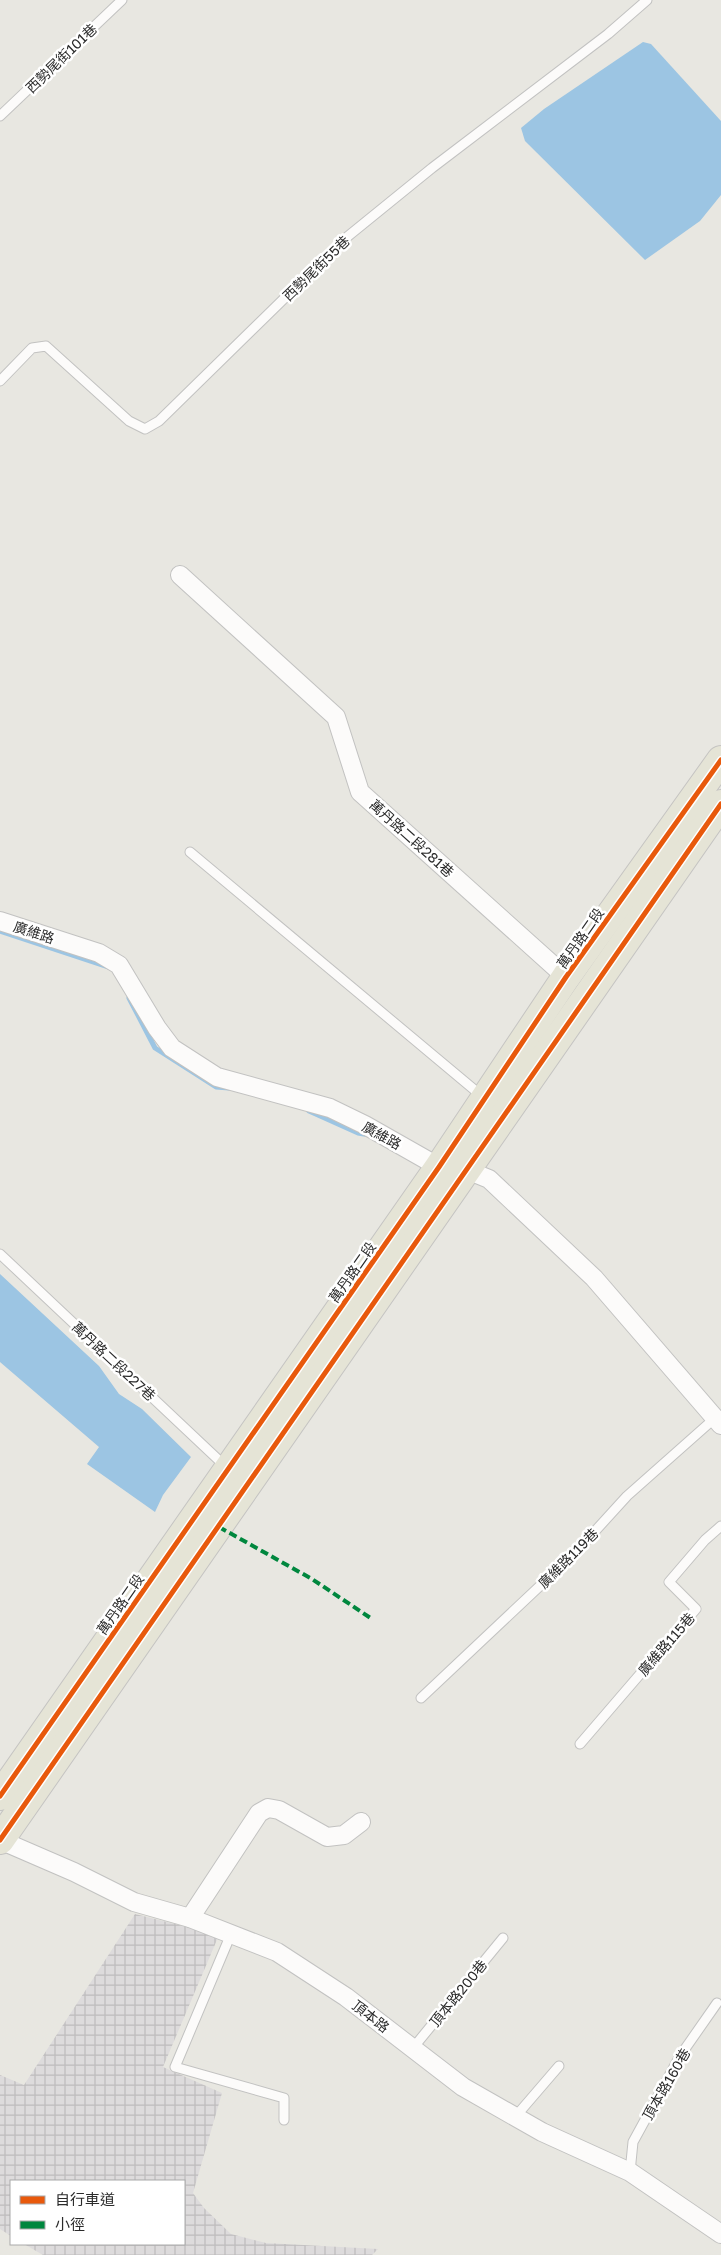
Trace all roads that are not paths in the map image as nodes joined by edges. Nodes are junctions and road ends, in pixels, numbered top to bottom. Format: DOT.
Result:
graph roads {
  1 [pos="122,0"];
  2 [pos="647,0"];
  3 [pos="0,116"];
  4 [pos="0,381"];
  5 [pos="180,575"];
  6 [pos="721,760"];
  7 [pos="721,804"];
  8 [pos="190,852"];
  9 [pos="0,921"];
  10 [pos="566,977"];
  11 [pos="495,1106"];
  12 [pos="440,1167"];
  13 [pos="467,1170"];
  14 [pos="0,1254"];
  15 [pos="718,1422"];
  16 [pos="228,1469"];
  17 [pos="721,1526"];
  18 [pos="421,1698"];
  19 [pos="580,1744"];
  20 [pos="0,1796"];
  21 [pos="361,1822"];
  22 [pos="0,1840"];
  23 [pos="190,1918"];
  24 [pos="231,1934"];
  25 [pos="503,1938"];
  26 [pos="717,2003"];
  27 [pos="412,2048"];
  28 [pos="559,2066"];
  29 [pos="516,2116"];
  30 [pos="284,2120"];
  31 [pos="630,2172"];
  32 [pos="720,2231"];
  1 -- 3 [label="lane, 西勢尾街101巷"];
  2 -- 4 [label="lane, 西勢尾街55巷"];
  5 -- 10 [label="street, 萬丹路二段281巷"];
  6 -- 10 [label="main road, 萬丹路二段"];
  7 -- 11 [label="main road, 萬丹路二段"];
  8 -- 11 [label="lane"];
  9 -- 12 [label="street, 廣維路"];
  10 -- 11 [label="main road, 萬丹路二段"];
  11 -- 12 [label="main road, 萬丹路二段"];
  11 -- 13 [label="main road, 萬丹路二段"];
  12 -- 13 [label="street, 廣維路"];
  12 -- 16 [label="main road, 萬丹路二段"];
  13 -- 15 [label="street, 廣維路"];
  13 -- 22 [label="main road, 萬丹路二段"];
  14 -- 16 [label="lane, 萬丹路二段227巷"];
  15 -- 18 [label="lane, 廣維路119巷"];
  16 -- 20 [label="main road, 萬丹路二段"];
  17 -- 19 [label="lane, 廣維路115巷"];
  21 -- 23 [label="street"];
  22 -- 23 [label="street, 頂本路"];
  23 -- 24 [label="street, 頂本路"];
  24 -- 27 [label="street, 頂本路"];
  24 -- 30 [label="lane"];
  25 -- 27 [label="lane, 頂本路200巷"];
  26 -- 31 [label="lane, 頂本路160巷"];
  27 -- 29 [label="street, 頂本路"];
  28 -- 29 [label="lane"];
  29 -- 31 [label="street, 頂本路"];
  31 -- 32 [label="street, 頂本路"];
}
